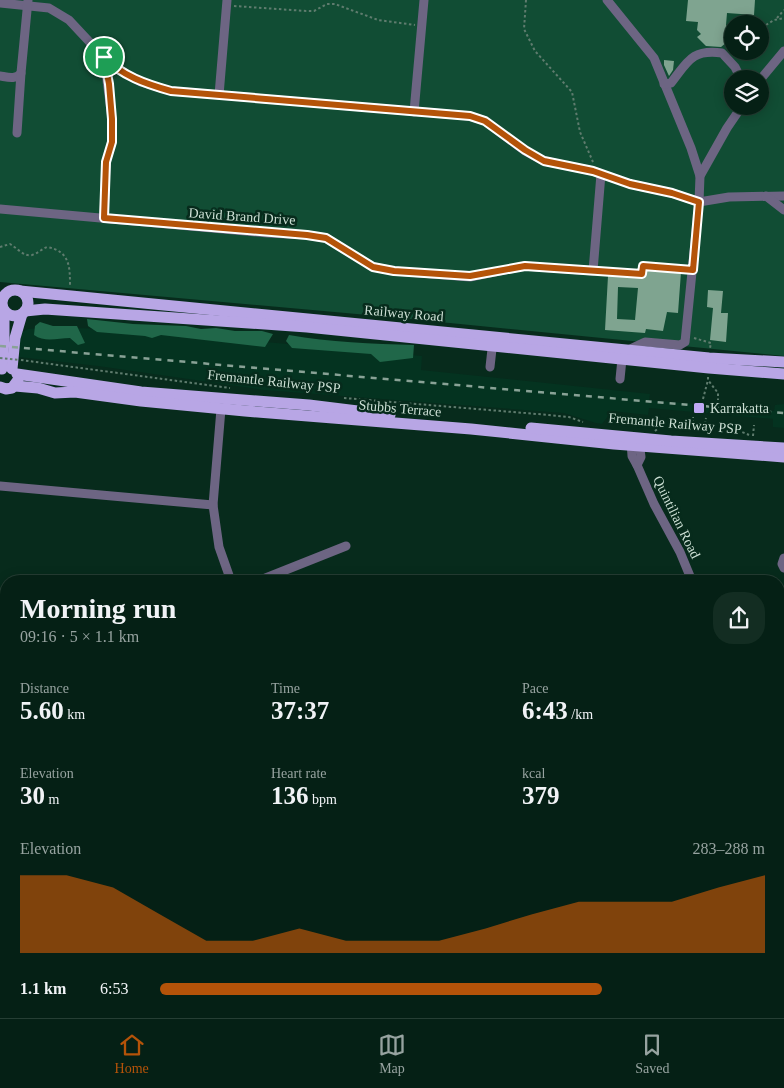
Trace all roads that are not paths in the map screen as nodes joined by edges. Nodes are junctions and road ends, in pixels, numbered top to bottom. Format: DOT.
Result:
graph roads {
  1 [pos="424,0"];
  2 [pos="608,0"];
  3 [pos="0,3"];
  4 [pos="28,3"];
  5 [pos="227,3"];
  6 [pos="784,51"];
  7 [pos="104,57"];
  8 [pos="737,70"];
  9 [pos="768,70"];
  10 [pos="21,73"];
  11 [pos="0,76"];
  12 [pos="664,84"];
  13 [pos="218,95"];
  14 [pos="414,112"];
  15 [pos="735,115"];
  16 [pos="17,133"];
  17 [pos="601,174"];
  18 [pos="700,176"];
  19 [pos="766,196"];
  20 [pos="784,196"];
  21 [pos="699,202"];
  22 [pos="0,209"];
  23 [pos="784,210"];
  24 [pos="104,218"];
  25 [pos="3,292"];
  26 [pos="20,292"];
  27 [pos="2,309"];
  28 [pos="23,313"];
  29 [pos="493,342"];
  30 [pos="625,355"];
  31 [pos="784,362"];
  32 [pos="490,367"];
  33 [pos="9,369"];
  34 [pos="784,374"];
  35 [pos="620,379"];
  36 [pos="0,387"];
  37 [pos="222,409"];
  38 [pos="635,441"];
  39 [pos="784,448"];
  40 [pos="784,457"];
  41 [pos="0,486"];
  42 [pos="213,505"];
  43 [pos="346,546"];
  44 [pos="784,558"];
  45 [pos="784,568"];
  46 [pos="229,575"];
  47 [pos="273,575"];
  48 [pos="690,575"];
  1 -- 14 [label="street"];
  2 -- 12 [label="street"];
  3 -- 4 [label="street"];
  4 -- 7 [label="street"];
  4 -- 10 [label="street"];
  5 -- 13 [label="street"];
  6 -- 9 [label="street"];
  7 -- 13 [label="street"];
  7 -- 24 [label="street"];
  8 -- 12 [label="street"];
  10 -- 11 [label="street"];
  10 -- 16 [label="street"];
  12 -- 18 [label="street"];
  13 -- 14 [label="street"];
  14 -- 17 [label="street"];
  15 -- 18 [label="street"];
  17 -- 21 [label="street"];
  17 -- 24 [label="street, David Brand Drive"];
  18 -- 21 [label="street"];
  19 -- 20 [label="street"];
  19 -- 21 [label="street"];
  19 -- 23 [label="street"];
  21 -- 30 [label="street"];
  22 -- 24 [label="street, David Brand Drive"];
  25 -- 26 [label="main road"];
  25 -- 27 [label="main road"];
  26 -- 28 [label="main road"];
  26 -- 29 [label="main road, Railway Road"];
  27 -- 28 [label="main road"];
  27 -- 33 [label="main road"];
  28 -- 29 [label="main road, Railway Road"];
  28 -- 33 [label="main road"];
  29 -- 30 [label="main road, Railway Road"];
  29 -- 32 [label="street"];
  30 -- 31 [label="main road, Railway Road"];
  30 -- 34 [label="main road, Railway Road"];
  30 -- 35 [label="street"];
  33 -- 36 [label="main road"];
  33 -- 37 [label="main road, Stubbs Terrace"];
  33 -- 38 [label="main road, Stubbs Terrace"];
  37 -- 38 [label="main road, Stubbs Terrace"];
  37 -- 42 [label="street"];
  38 -- 39 [label="main road, Stubbs Terrace"];
  38 -- 40 [label="main road, Stubbs Terrace"];
  38 -- 48 [label="street, Quintilian Road"];
  41 -- 42 [label="street"];
  42 -- 46 [label="street"];
  43 -- 47 [label="street"];
  44 -- 45 [label="street"];
}
